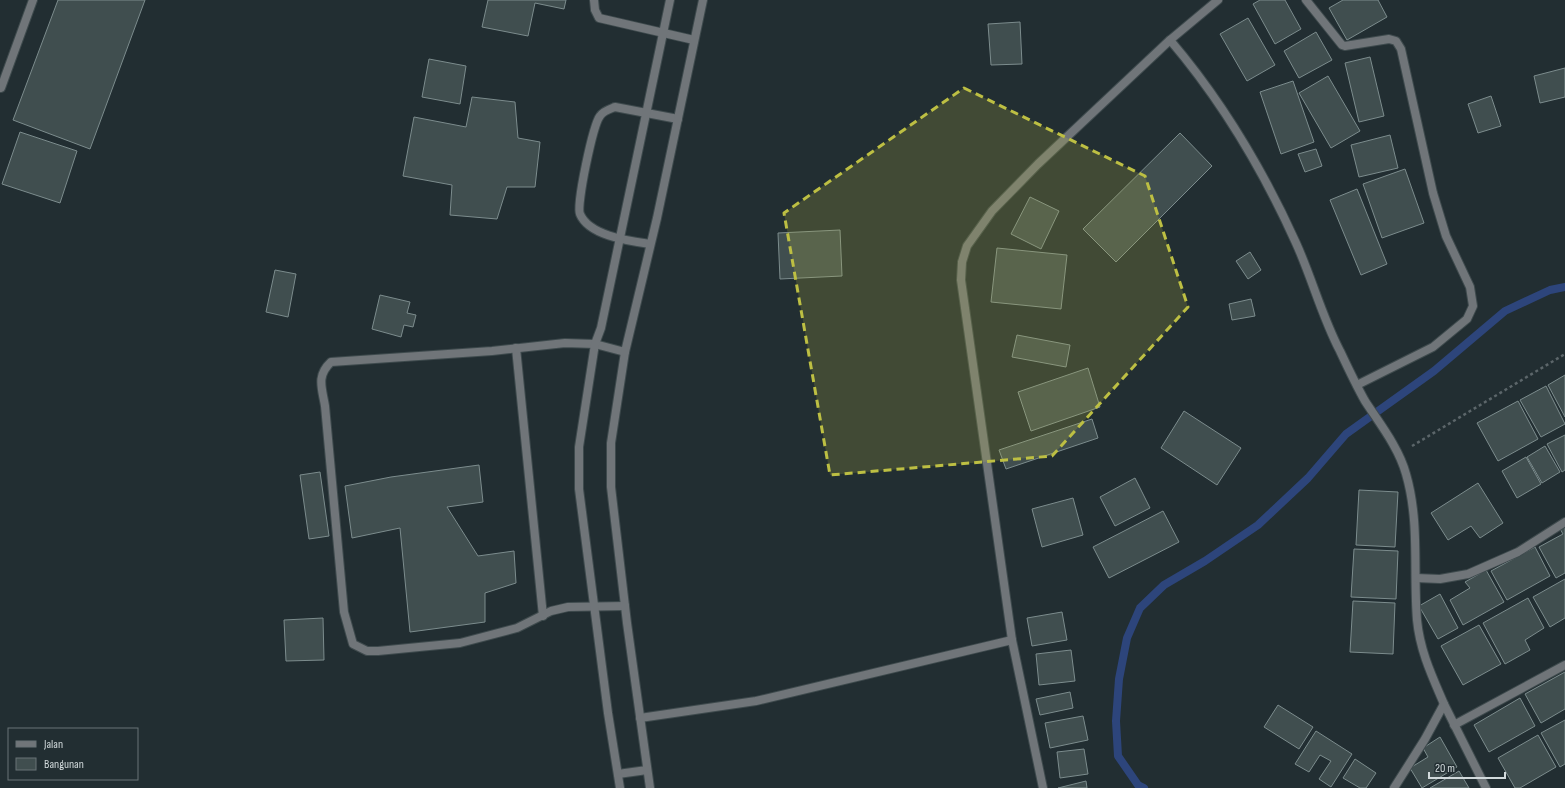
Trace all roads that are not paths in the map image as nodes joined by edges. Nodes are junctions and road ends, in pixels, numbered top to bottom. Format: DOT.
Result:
graph roads {
  1 [pos="33,0"];
  2 [pos="594,0"];
  3 [pos="670,0"];
  4 [pos="703,0"];
  5 [pos="1218,0"];
  6 [pos="1306,0"];
  7 [pos="662,32"];
  8 [pos="694,40"];
  9 [pos="1170,40"];
  10 [pos="1,88"];
  11 [pos="647,112"];
  12 [pos="678,119"];
  13 [pos="618,239"];
  14 [pos="650,244"];
  15 [pos="595,344"];
  16 [pos="516,348"];
  17 [pos="625,352"];
  18 [pos="1357,385"];
  19 [pos="1565,522"];
  20 [pos="1416,578"];
  21 [pos="594,606"];
  22 [pos="625,606"];
  23 [pos="543,616"];
  24 [pos="1012,640"];
  25 [pos="1565,665"];
  26 [pos="1444,704"];
  27 [pos="640,718"];
  28 [pos="1454,725"];
  29 [pos="647,770"];
  30 [pos="618,774"];
  31 [pos="620,788"];
  32 [pos="650,788"];
  33 [pos="1043,788"];
  34 [pos="1394,788"];
  35 [pos="1486,788"];
  1 -- 10 [label="street"];
  2 -- 7 [label="street"];
  3 -- 7 [label="street"];
  4 -- 8 [label="street"];
  5 -- 9 [label="street"];
  6 -- 18 [label="street"];
  7 -- 8 [label="street"];
  7 -- 11 [label="street"];
  8 -- 12 [label="street"];
  9 -- 18 [label="street"];
  9 -- 24 [label="street"];
  11 -- 12 [label="street"];
  11 -- 13 [label="street"];
  11 -- 13 [label="street"];
  12 -- 14 [label="street"];
  13 -- 14 [label="street"];
  13 -- 15 [label="street"];
  14 -- 17 [label="street"];
  15 -- 16 [label="street"];
  15 -- 17 [label="street"];
  15 -- 21 [label="street"];
  16 -- 23 [label="street"];
  16 -- 23 [label="street"];
  17 -- 22 [label="street"];
  18 -- 20 [label="street"];
  19 -- 20 [label="street"];
  20 -- 26 [label="street"];
  21 -- 22 [label="street"];
  21 -- 23 [label="street"];
  21 -- 30 [label="street"];
  22 -- 27 [label="street"];
  24 -- 27 [label="street"];
  24 -- 33 [label="street"];
  25 -- 28 [label="street"];
  26 -- 28 [label="street"];
  26 -- 34 [label="street"];
  27 -- 29 [label="street"];
  28 -- 35 [label="street"];
  29 -- 30 [label="street"];
  29 -- 32 [label="street"];
  30 -- 31 [label="street"];
}
